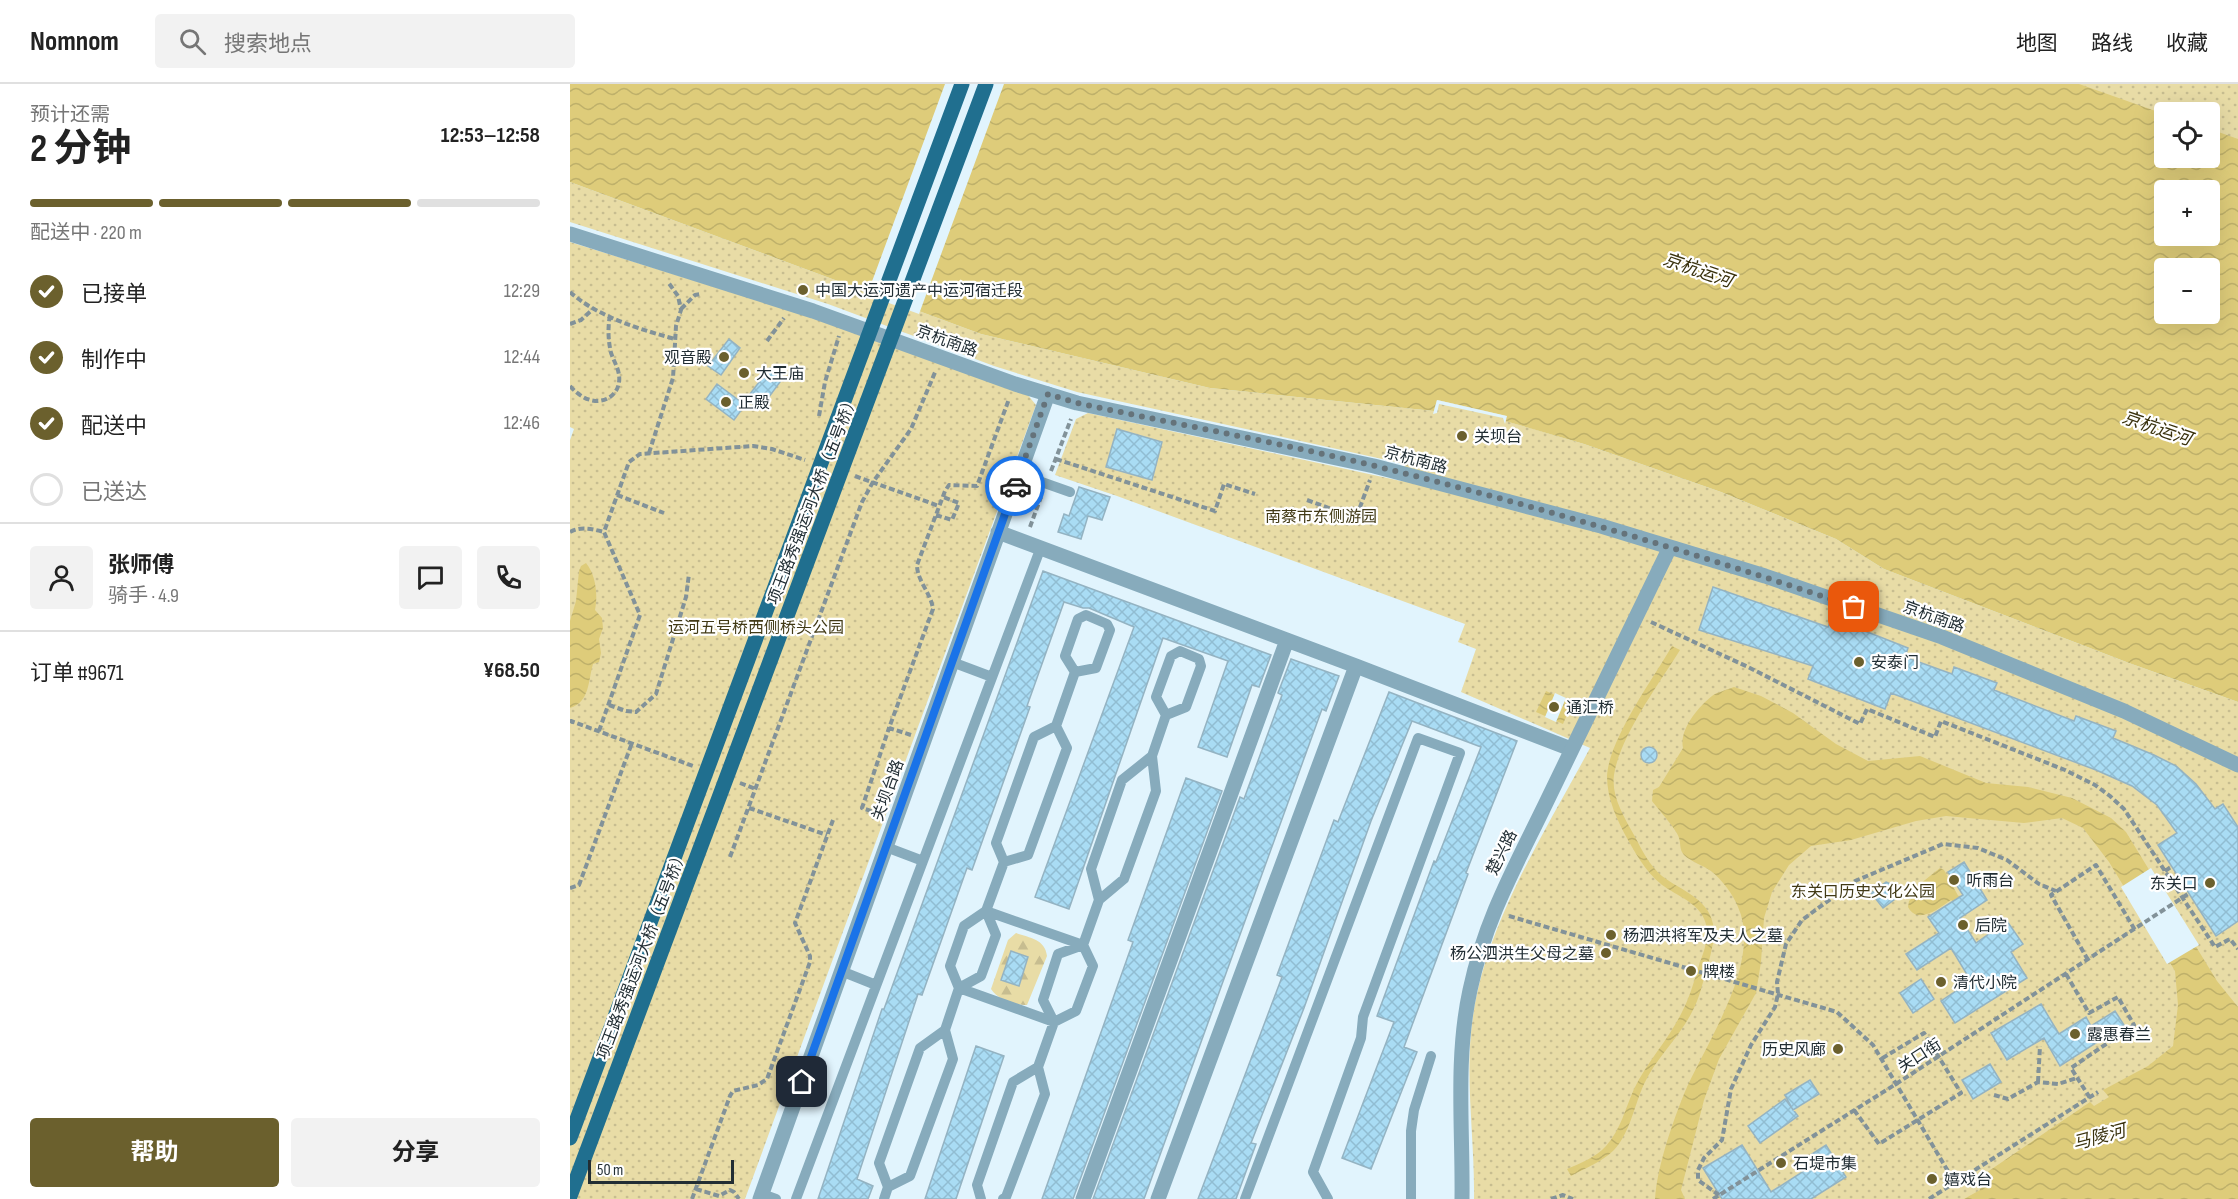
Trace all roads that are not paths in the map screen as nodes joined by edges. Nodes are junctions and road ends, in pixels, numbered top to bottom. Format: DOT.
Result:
graph roads {
  1 [pos="963,84"];
  2 [pos="986,84"];
  3 [pos="570,234"];
  4 [pos="1048,394"];
  5 [pos="1019,474"];
  6 [pos="1070,492"];
  7 [pos="998,532"];
  8 [pos="1041,547"];
  9 [pos="1671,547"];
  10 [pos="1287,640"];
  11 [pos="952,662"];
  12 [pos="1356,666"];
  13 [pos="1075,672"];
  14 [pos="992,677"];
  15 [pos="1166,715"];
  16 [pos="1056,726"];
  17 [pos="1571,749"];
  18 [pos="1152,756"];
  19 [pos="2238,765"];
  20 [pos="886,846"];
  21 [pos="923,861"];
  22 [pos="1004,862"];
  23 [pos="1099,900"];
  24 [pos="986,911"];
  25 [pos="1083,945"];
  26 [pos="841,971"];
  27 [pos="876,985"];
  28 [pos="959,988"];
  29 [pos="1054,1022"];
  30 [pos="945,1030"];
  31 [pos="1431,1056"];
  32 [pos="1038,1067"];
  33 [pos="570,1138"];
  34 [pos="888,1187"];
  35 [pos="570,1196"];
  36 [pos="766,1197"];
  37 [pos="796,1199"];
  38 [pos="884,1199"];
  39 [pos="981,1199"];
  40 [pos="1003,1199"];
  41 [pos="1083,1199"];
  42 [pos="1158,1199"];
  43 [pos="1245,1199"];
  44 [pos="1328,1199"];
  45 [pos="1411,1199"];
  46 [pos="1462,1199"];
  1 -- 33 [label="main road, 项王路秀强运河大桥（五号桥）, bridge"];
  2 -- 35 [label="main road, 项王路秀强运河大桥（五号桥）, bridge"];
  3 -- 4 [label="street, 京杭南路"];
  4 -- 5 [label="street, 关坝台路"];
  4 -- 9 [label="street, 京杭南路"];
  5 -- 6 [label="lane"];
  5 -- 7 [label="street, 关坝台路"];
  7 -- 8 [label="street"];
  7 -- 11 [label="street, 关坝台路"];
  8 -- 10 [label="street"];
  8 -- 14 [label="lane"];
  9 -- 17 [label="street, 楚兴路"];
  9 -- 19 [label="street, 京杭南路"];
  10 -- 12 [label="street"];
  10 -- 41 [label="street"];
  11 -- 14 [label="lane"];
  11 -- 20 [label="street, 关坝台路"];
  12 -- 17 [label="street"];
  12 -- 42 [label="street"];
  13 -- 13 [label="lane"];
  13 -- 16 [label="lane"];
  14 -- 21 [label="lane"];
  15 -- 15 [label="lane"];
  15 -- 18 [label="lane"];
  16 -- 22 [label="lane"];
  16 -- 22 [label="lane"];
  17 -- 46 [label="street, 楚兴路"];
  18 -- 23 [label="lane"];
  18 -- 23 [label="lane"];
  20 -- 21 [label="lane"];
  20 -- 26 [label="street, 关坝台路"];
  21 -- 27 [label="lane"];
  22 -- 24 [label="lane"];
  23 -- 25 [label="lane"];
  24 -- 25 [label="lane"];
  24 -- 28 [label="lane"];
  24 -- 28 [label="lane"];
  25 -- 29 [label="lane"];
  25 -- 29 [label="lane"];
  26 -- 27 [label="lane"];
  26 -- 36 [label="street, 关坝台路"];
  27 -- 37 [label="lane"];
  28 -- 29 [label="lane"];
  28 -- 30 [label="lane"];
  29 -- 32 [label="lane"];
  30 -- 34 [label="lane"];
  30 -- 34 [label="lane"];
  31 -- 45 [label="lane"];
  32 -- 39 [label="lane"];
  32 -- 40 [label="lane"];
  34 -- 38 [label="lane"];
  43 -- 44 [label="lane"];
}
